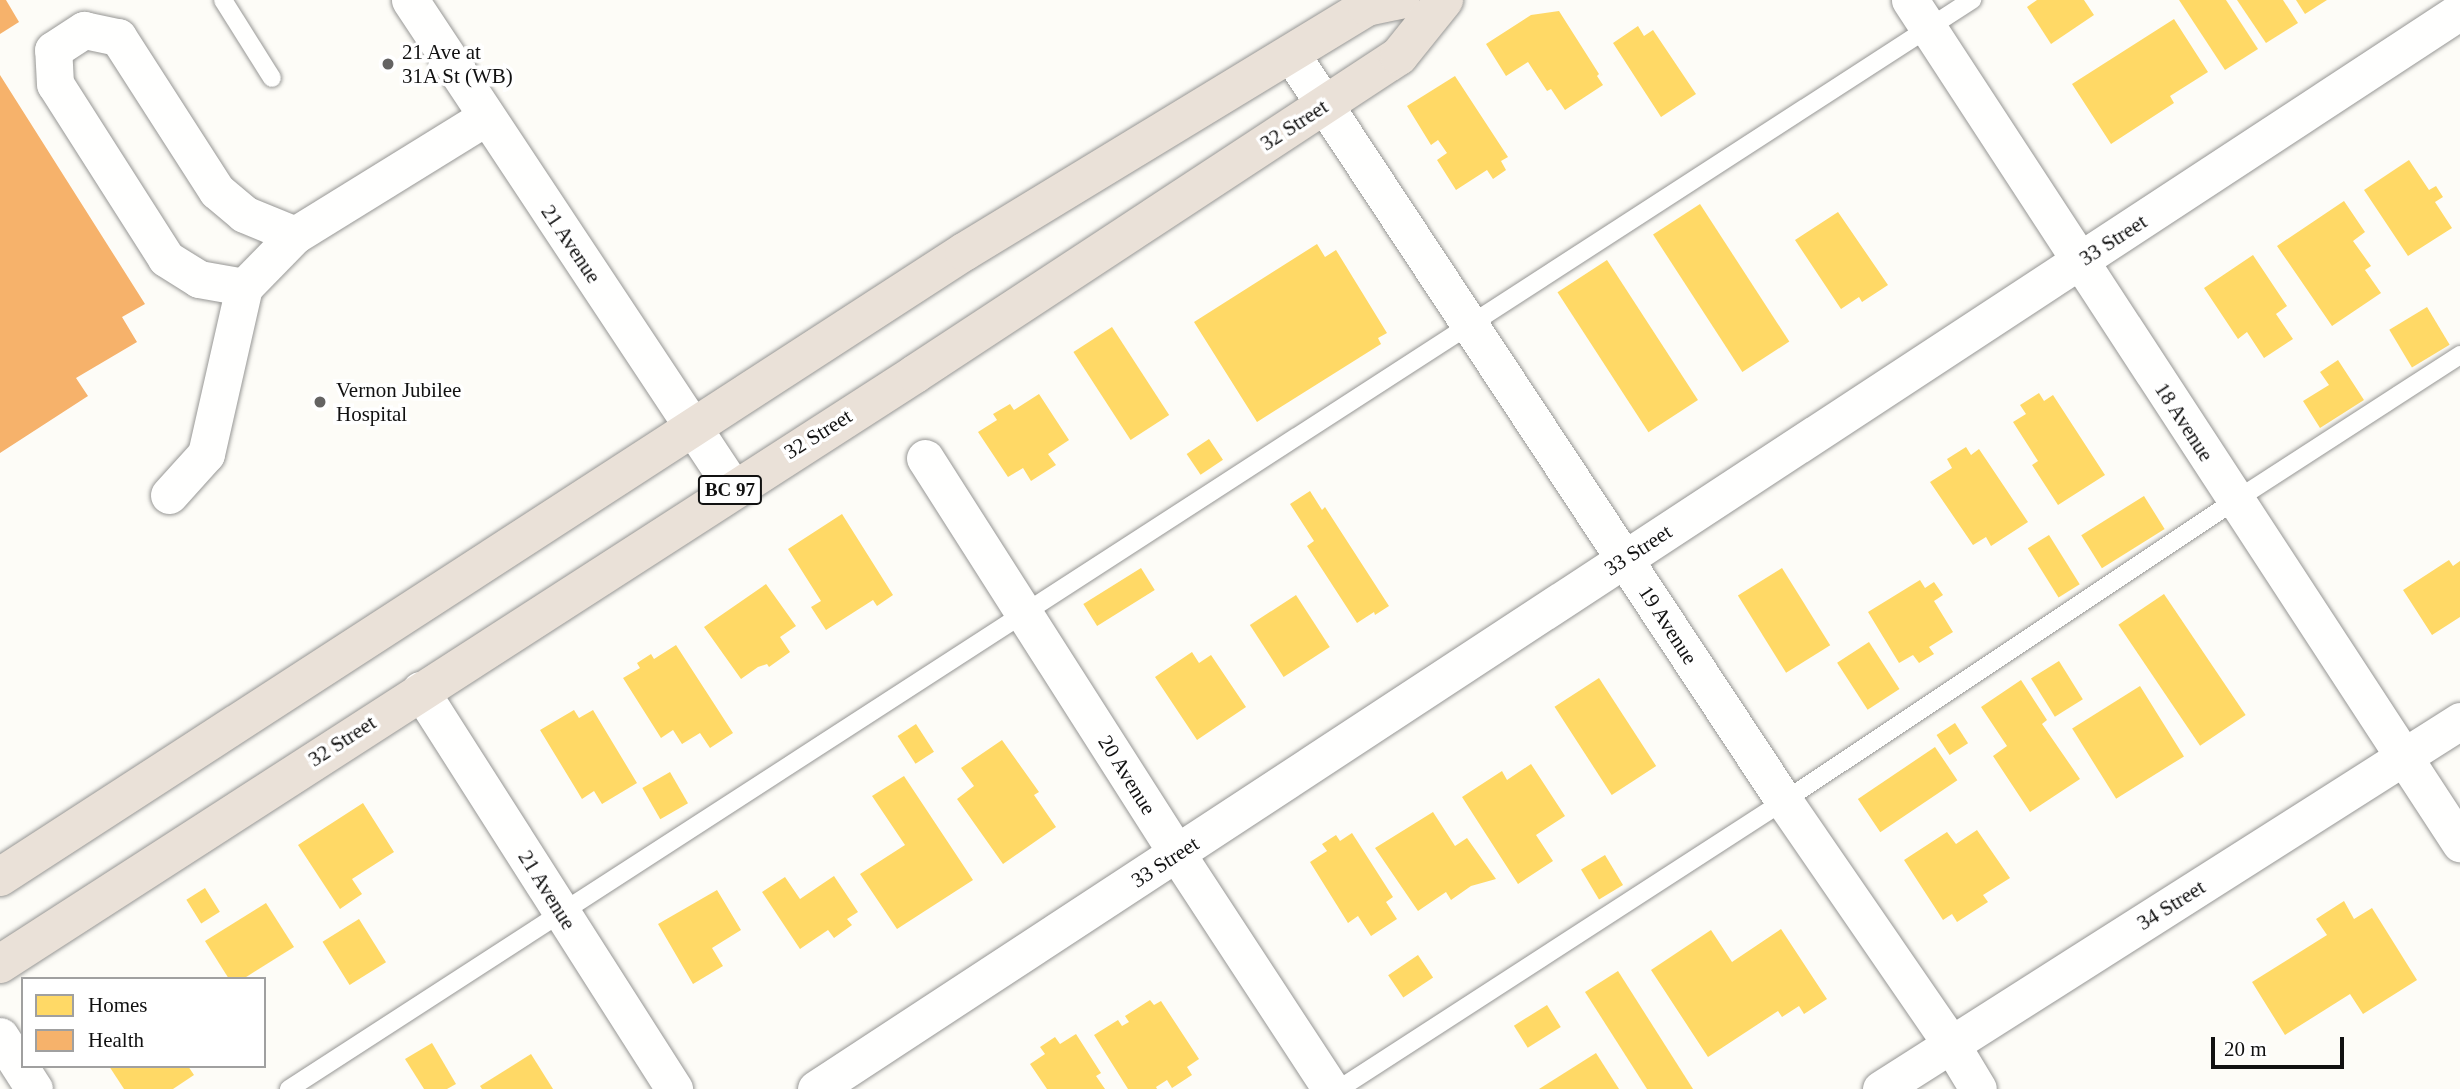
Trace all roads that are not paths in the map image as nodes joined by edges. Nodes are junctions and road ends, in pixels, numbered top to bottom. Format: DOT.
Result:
graph roads {
  1 [pos="223,0"];
  2 [pos="410,0"];
  3 [pos="1400,0"];
  4 [pos="1444,0"];
  5 [pos="1972,0"];
  6 [pos="2460,11"];
  7 [pos="1919,14"];
  8 [pos="1291,54"];
  9 [pos="272,78"];
  10 [pos="1323,105"];
  11 [pos="486,117"];
  12 [pos="295,236"];
  13 [pos="2079,262"];
  14 [pos="244,287"];
  15 [pos="1469,324"];
  16 [pos="2460,355"];
  17 [pos="692,427"];
  18 [pos="925,458"];
  19 [pos="733,488"];
  20 [pos="169,495"];
  21 [pos="2236,500"];
  22 [pos="1624,559"];
  23 [pos="1025,614"];
  24 [pos="420,690"];
  25 [pos="2460,721"];
  26 [pos="2406,756"];
  27 [pos="1784,801"];
  28 [pos="2460,843"];
  29 [pos="1177,854"];
  30 [pos="0,877"];
  31 [pos="561,912"];
  32 [pos="0,964"];
  33 [pos="0,1036"];
  34 [pos="1951,1044"];
  35 [pos="34,1089"];
  36 [pos="289,1089"];
  37 [pos="674,1089"];
  38 [pos="816,1089"];
  39 [pos="1331,1089"];
  40 [pos="1339,1089"];
  41 [pos="1881,1089"];
  42 [pos="1978,1089"];
  1 -- 9 [label="lane"];
  2 -- 11 [label="street, 21 Avenue"];
  3 -- 8 [label="highway"];
  4 -- 10 [label="highway, 32 Street / BC 97"];
  5 -- 7 [label="lane"];
  6 -- 13 [label="street, 33 Street"];
  7 -- 13 [label="street, 18 Avenue"];
  7 -- 15 [label="lane"];
  8 -- 10 [label="street, 19 Avenue"];
  8 -- 17 [label="highway"];
  10 -- 15 [label="street, 19 Avenue"];
  10 -- 19 [label="highway, 32 Street / BC 97"];
  11 -- 12 [label="street"];
  11 -- 17 [label="street, 21 Avenue"];
  12 -- 14 [label="street"];
  12 -- 14 [label="street"];
  13 -- 21 [label="street, 18 Avenue"];
  13 -- 22 [label="street, 33 Street"];
  14 -- 20 [label="street"];
  15 -- 22 [label="street, 19 Avenue"];
  15 -- 23 [label="lane"];
  16 -- 21 [label="lane"];
  17 -- 19 [label="street, 21 Avenue"];
  17 -- 30 [label="highway"];
  18 -- 23 [label="street, 20 Avenue"];
  19 -- 24 [label="highway, 32 Street / BC 97"];
  21 -- 26 [label="street, 18 Avenue"];
  21 -- 27 [label="lane"];
  22 -- 27 [label="street, 19 Avenue"];
  22 -- 29 [label="street, 33 Street"];
  23 -- 29 [label="street, 20 Avenue"];
  23 -- 31 [label="lane"];
  24 -- 31 [label="street, 21 Avenue"];
  24 -- 32 [label="highway, 32 Street / BC 97"];
  25 -- 26 [label="street, 34 Street"];
  26 -- 28 [label="street, 18 Avenue"];
  26 -- 34 [label="street, 34 Street"];
  27 -- 34 [label="street, 19 Avenue"];
  27 -- 40 [label="lane"];
  29 -- 38 [label="street, 33 Street"];
  29 -- 39 [label="street, 20 Avenue"];
  31 -- 36 [label="lane"];
  31 -- 37 [label="street, 21 Avenue"];
  33 -- 35 [label="street"];
  34 -- 41 [label="street, 34 Street"];
  34 -- 42 [label="street, 19 Avenue"];
}
